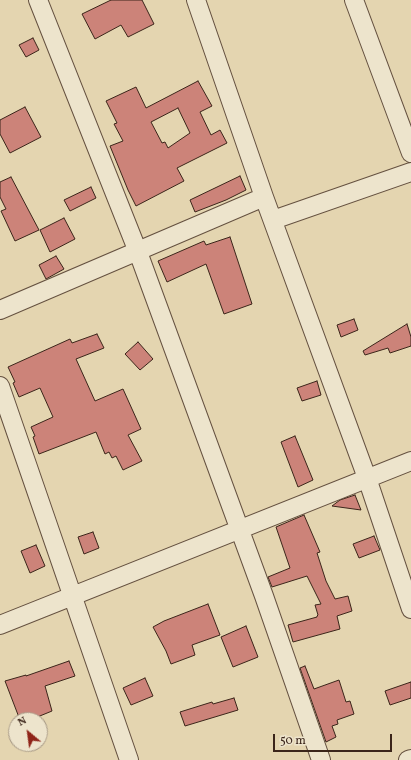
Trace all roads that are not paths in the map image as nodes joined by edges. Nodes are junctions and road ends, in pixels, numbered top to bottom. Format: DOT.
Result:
graph roads {
  1 [pos="38,0"];
  2 [pos="196,0"];
  3 [pos="354,0"];
  4 [pos="411,153"];
  5 [pos="411,172"];
  6 [pos="264,197"];
  7 [pos="273,220"];
  8 [pos="138,252"];
  9 [pos="0,310"];
  10 [pos="0,386"];
  11 [pos="411,461"];
  12 [pos="367,478"];
  13 [pos="240,529"];
  14 [pos="72,596"];
  15 [pos="411,609"];
  16 [pos="0,625"];
  17 [pos="129,760"];
  18 [pos="321,760"];
  1 -- 8 [label="street"];
  2 -- 6 [label="street"];
  3 -- 4 [label="street"];
  5 -- 7 [label="street"];
  6 -- 7 [label="street"];
  6 -- 8 [label="street"];
  7 -- 12 [label="street"];
  8 -- 9 [label="street"];
  8 -- 13 [label="street"];
  10 -- 14 [label="street"];
  11 -- 12 [label="street"];
  12 -- 13 [label="street"];
  12 -- 15 [label="street"];
  13 -- 14 [label="street"];
  13 -- 18 [label="street"];
  14 -- 16 [label="street"];
  14 -- 17 [label="street"];
}
